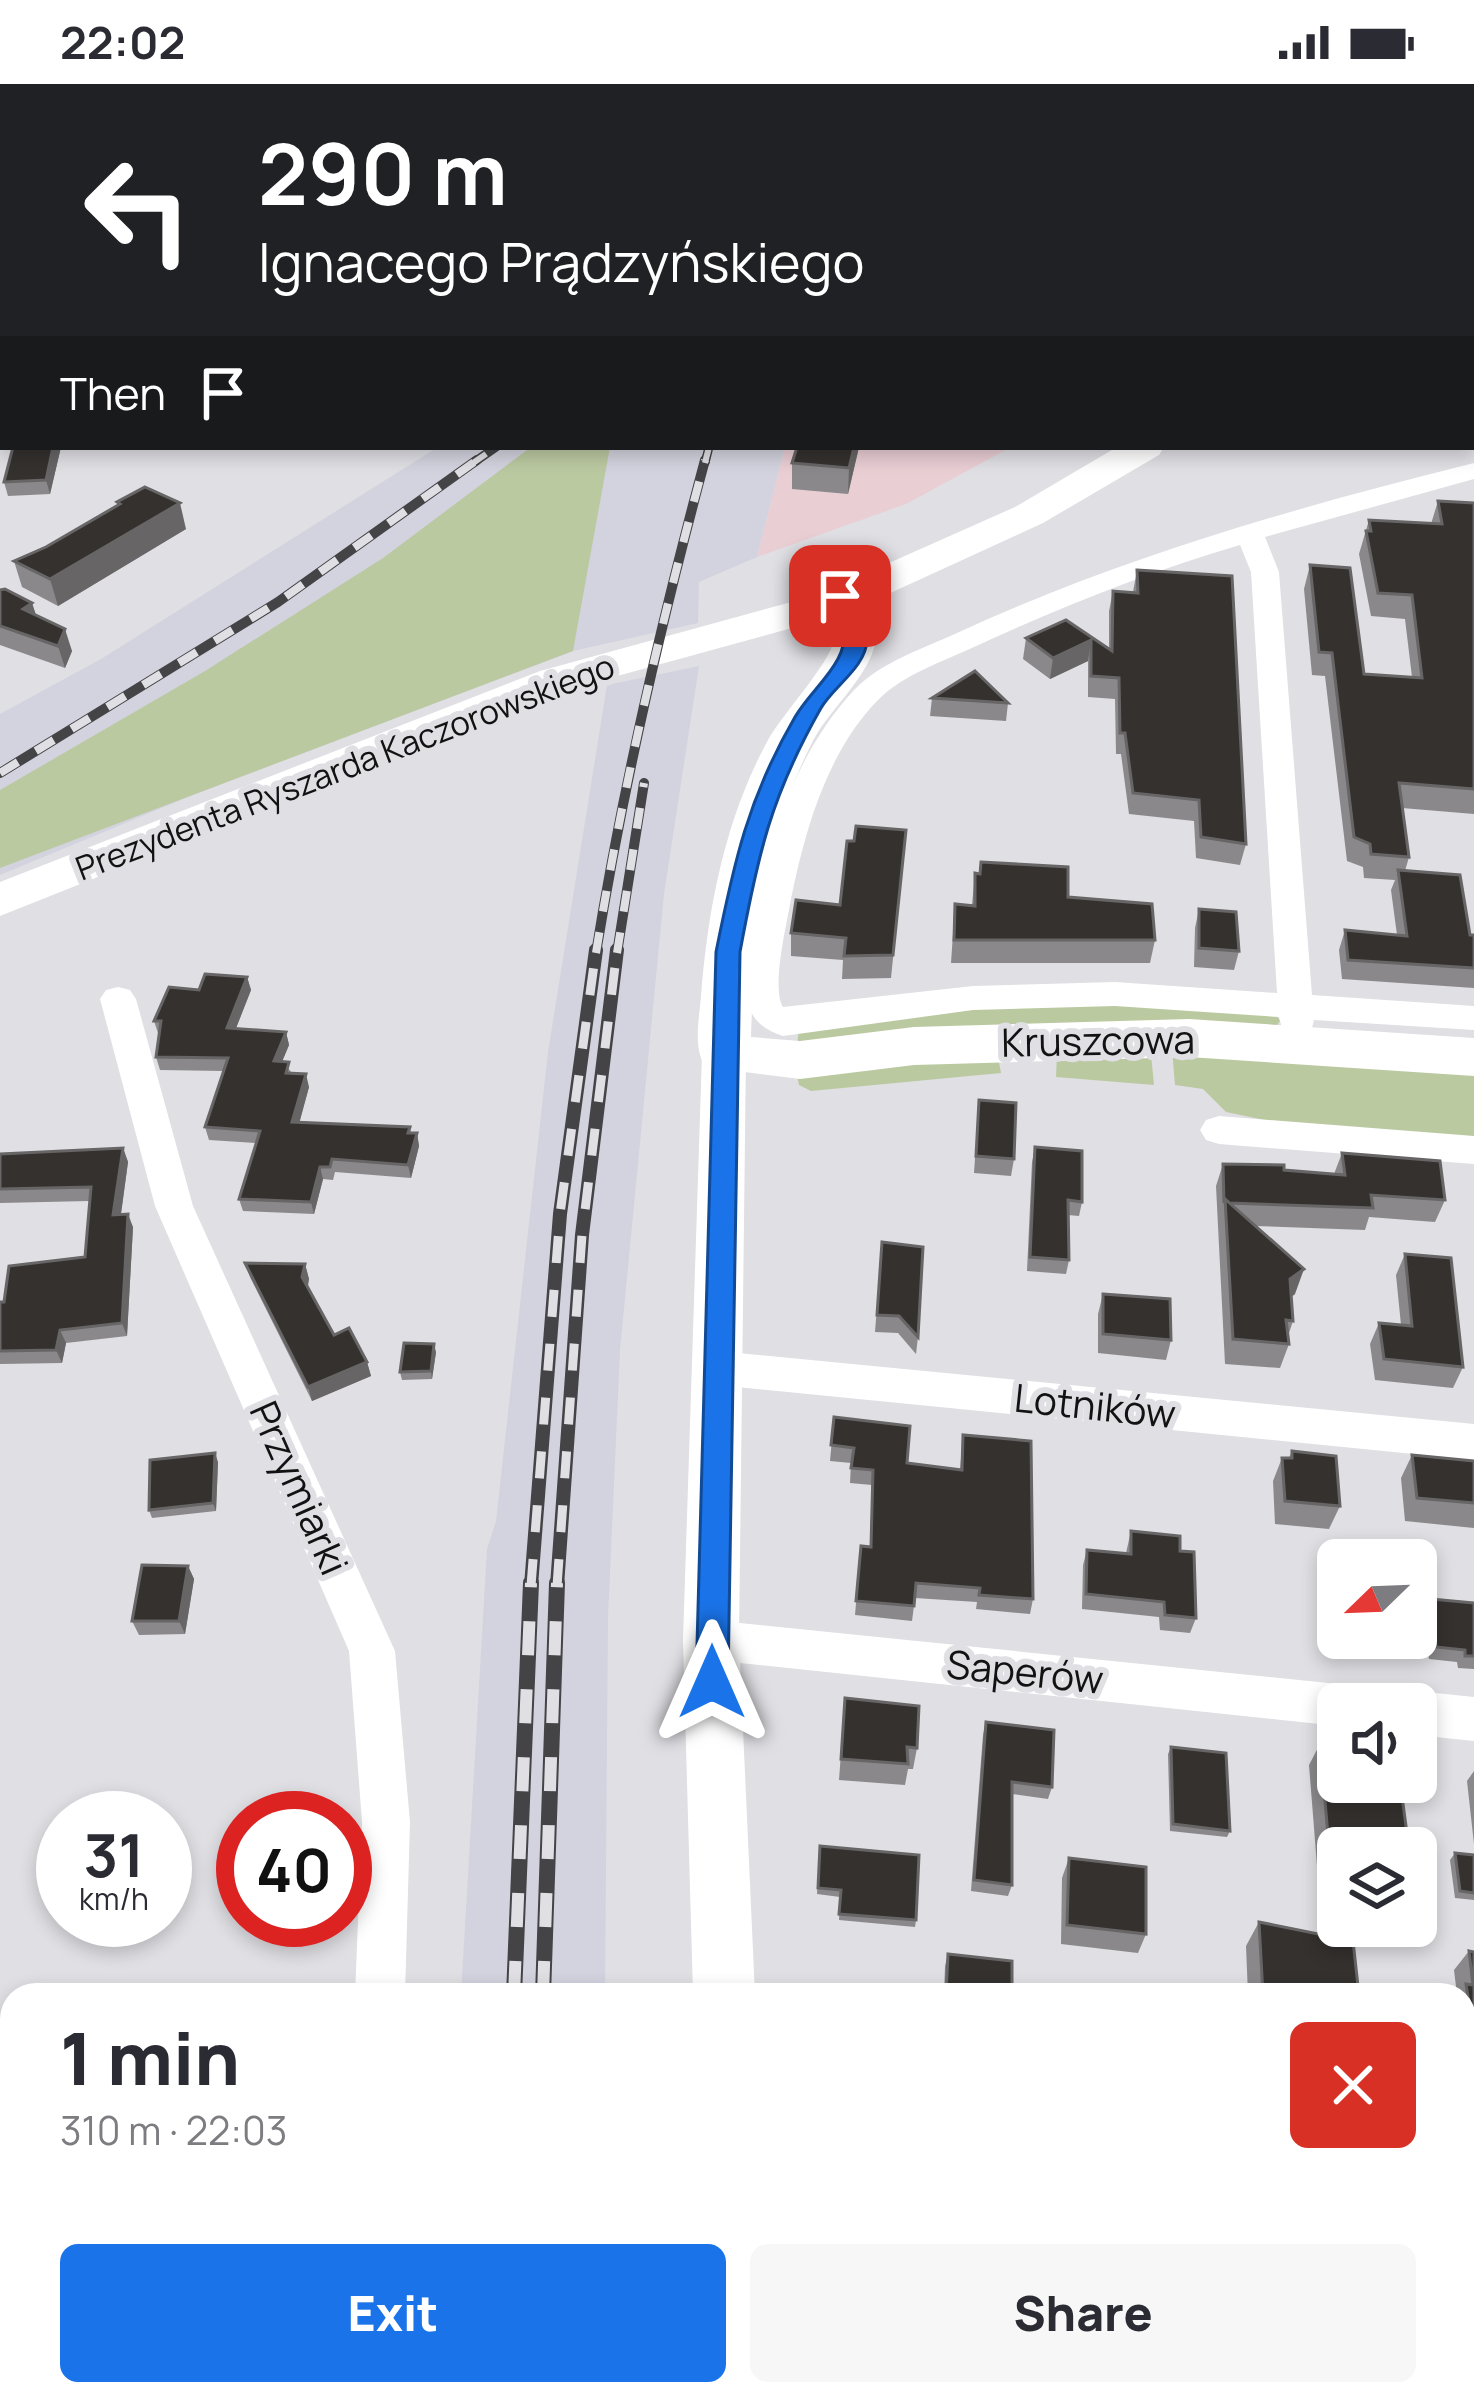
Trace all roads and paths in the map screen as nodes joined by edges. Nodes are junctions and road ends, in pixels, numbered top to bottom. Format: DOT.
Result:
graph roads {
  1 [pos="1140,450"];
  2 [pos="1474,471"];
  3 [pos="1249,533"];
  4 [pos="820,606"];
  5 [pos="730,630"];
  6 [pos="820,676"];
  7 [pos="0,900"];
  8 [pos="118,999"];
  9 [pos="1474,1018"];
  10 [pos="1296,1024"];
  11 [pos="724,1054"];
  12 [pos="1474,1057"];
  13 [pos="1219,1130"];
  14 [pos="1474,1150"];
  15 [pos="717,1368"];
  16 [pos="1474,1442"];
  17 [pos="711,1640"];
  18 [pos="1317,1703"];
  19 [pos="1437,1715"];
  20 [pos="1474,1719"];
  21 [pos="380,1983"];
  22 [pos="724,1983"];
  1 -- 4 [label="main road, Prezydenta Ryszarda Kaczorowskiego"];
  2 -- 3 [label="street"];
  3 -- 10 [label="street"];
  3 -- 10 [label="street"];
  4 -- 5 [label="main road, Prezydenta Ryszarda Kaczorowskiego"];
  4 -- 6 [label="main road"];
  5 -- 6 [label="main road"];
  5 -- 7 [label="main road, Prezydenta Ryszarda Kaczorowskiego"];
  6 -- 11 [label="main road"];
  8 -- 21 [label="street, Przymiarki"];
  9 -- 10 [label="street"];
  10 -- 11 [label="main road, Kruszcowa"];
  10 -- 12 [label="main road, Kruszcowa"];
  11 -- 15 [label="street"];
  13 -- 14 [label="street"];
  15 -- 16 [label="street, Lotników"];
  15 -- 17 [label="street"];
  17 -- 18 [label="street, Saperów"];
  17 -- 22 [label="street"];
  19 -- 20 [label="street"];
}
